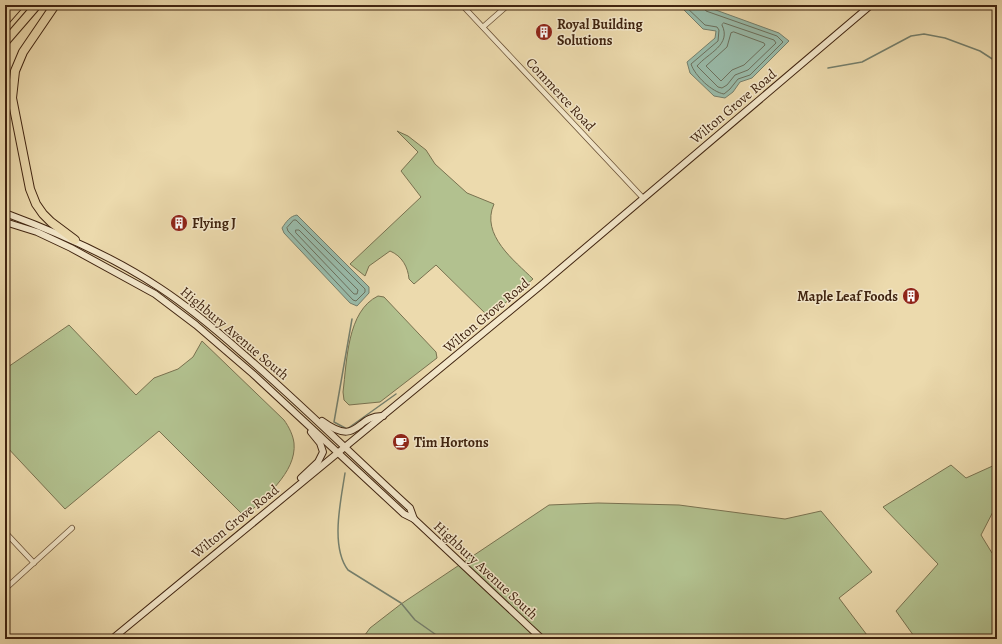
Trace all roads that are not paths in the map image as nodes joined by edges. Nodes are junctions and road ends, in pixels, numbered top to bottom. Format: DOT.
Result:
graph roads {
  1 [pos="19,5"];
  2 [pos="37,5"];
  3 [pos="55,5"];
  4 [pos="462,5"];
  5 [pos="508,5"];
  6 [pos="871,5"];
  7 [pos="5,22"];
  8 [pos="483,27"];
  9 [pos="5,42"];
  10 [pos="644,198"];
  11 [pos="5,213"];
  12 [pos="5,222"];
  13 [pos="75,240"];
  14 [pos="307,411"];
  15 [pos="383,416"];
  16 [pos="300,419"];
  17 [pos="345,447"];
  18 [pos="338,453"];
  19 [pos="274,505"];
  20 [pos="414,519"];
  21 [pos="72,528"];
  22 [pos="5,532"];
  23 [pos="34,563"];
  24 [pos="5,589"];
  25 [pos="112,639"];
  26 [pos="542,639"];
  1 -- 7 [label="highway"];
  2 -- 9 [label="highway"];
  3 -- 13 [label="highway"];
  4 -- 8 [label="street, Commerce Road"];
  5 -- 8 [label="street"];
  6 -- 10 [label="main road, Wilton Grove Road"];
  8 -- 10 [label="street, Commerce Road"];
  10 -- 15 [label="main road, Wilton Grove Road"];
  11 -- 13 [label="main road, Highbury Avenue South"];
  12 -- 16 [label="main road, Highbury Avenue South"];
  13 -- 14 [label="main road, Highbury Avenue South"];
  14 -- 15 [label="main road"];
  14 -- 17 [label="main road, Highbury Avenue South"];
  15 -- 17 [label="main road, Wilton Grove Road"];
  16 -- 18 [label="main road, Highbury Avenue South"];
  16 -- 19 [label="main road"];
  17 -- 18 [label="main road, Wilton Grove Road"];
  17 -- 20 [label="main road, Highbury Avenue South"];
  18 -- 19 [label="main road, Wilton Grove Road"];
  18 -- 20 [label="main road, Highbury Avenue South"];
  19 -- 25 [label="main road, Wilton Grove Road"];
  20 -- 26 [label="main road, Highbury Avenue South"];
  21 -- 23 [label="street"];
  22 -- 23 [label="street"];
  23 -- 24 [label="street"];
}
